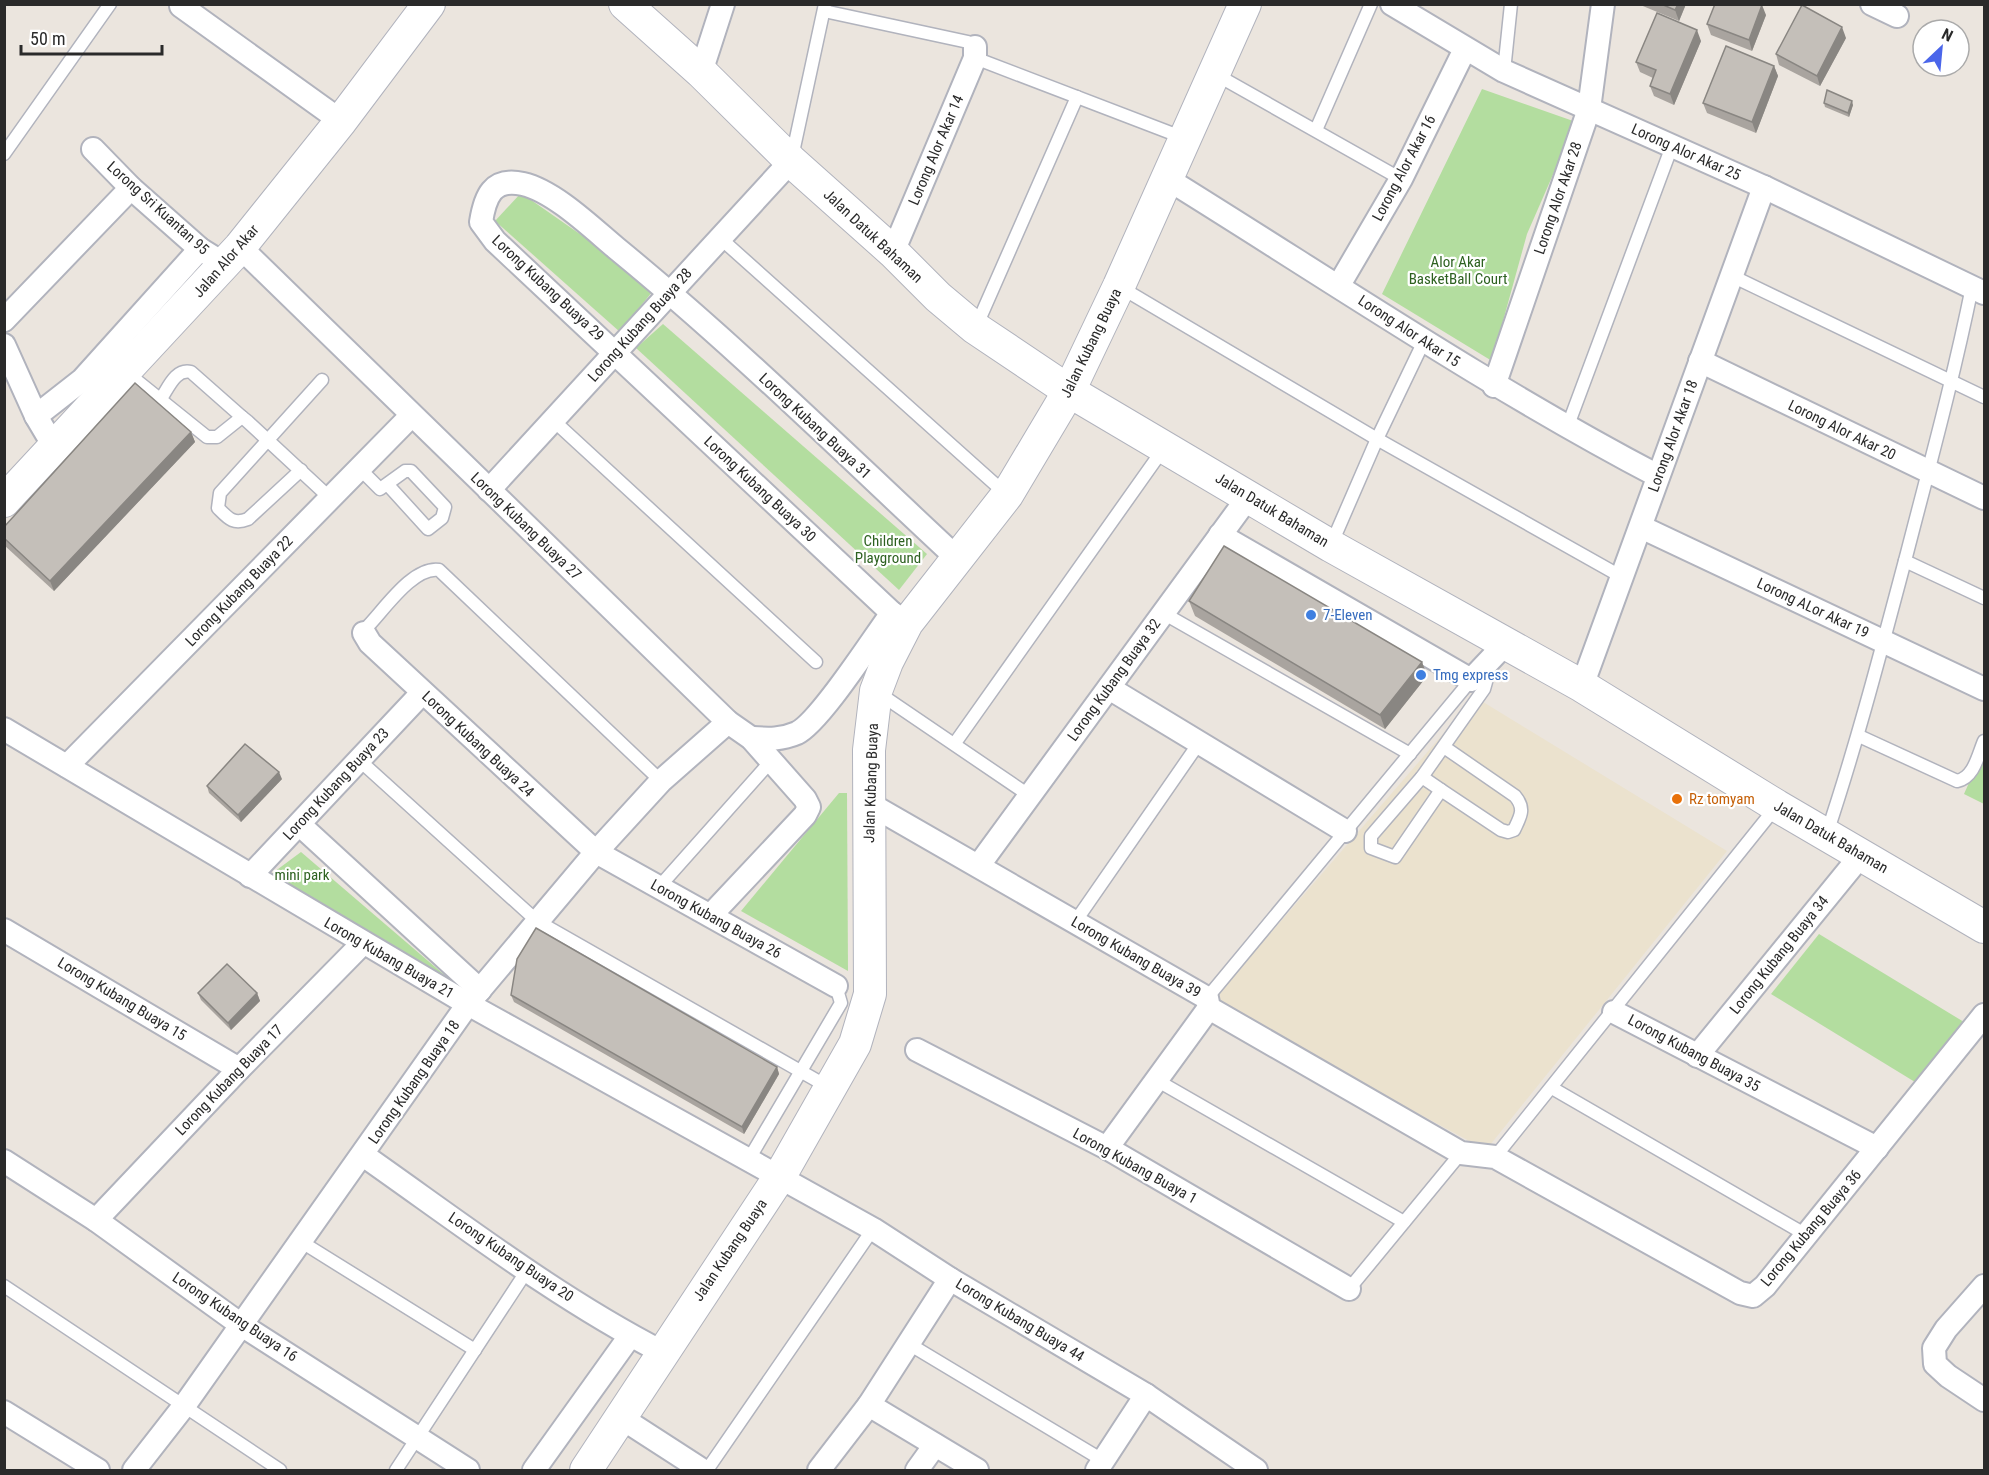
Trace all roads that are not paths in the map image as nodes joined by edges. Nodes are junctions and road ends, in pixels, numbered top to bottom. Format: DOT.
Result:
graph roads {
  1 [pos="429,4"];
  2 [pos="625,4"];
  3 [pos="723,4"];
  4 [pos="1245,4"];
  5 [pos="1371,4"];
  6 [pos="1392,4"];
  7 [pos="1511,4"];
  8 [pos="1602,4"];
  9 [pos="1872,4"];
  10 [pos="104,6"];
  11 [pos="181,6"];
  12 [pos="824,8"];
  13 [pos="1418,12"];
  14 [pos="1897,16"];
  15 [pos="1465,49"];
  16 [pos="975,52"];
  17 [pos="1504,70"];
  18 [pos="701,72"];
  19 [pos="1214,74"];
  20 [pos="1077,97"];
  21 [pos="1589,109"];
  22 [pos="341,121"];
  23 [pos="1316,130"];
  24 [pos="1184,138"];
  25 [pos="1672,146"];
  26 [pos="93,149"];
  27 [pos="4,154"];
  28 [pos="791,161"];
  29 [pos="1166,178"];
  30 [pos="1401,179"];
  31 [pos="1764,187"];
  32 [pos="131,188"];
  33 [pos="719,237"];
  34 [pos="893,252"];
  35 [pos="222,253"];
  36 [pos="1732,276"];
  37 [pos="1339,285"];
  38 [pos="1119,286"];
  39 [pos="1978,290"];
  40 [pos="670,293"];
  41 [pos="4,320"];
  42 [pos="975,328"];
  43 [pos="1424,341"];
  44 [pos="4,345"];
  45 [pos="616,352"];
  46 [pos="1700,361"];
  47 [pos="126,372"];
  48 [pos="322,380"];
  49 [pos="1953,382"];
  50 [pos="1494,386"];
  51 [pos="90,391"];
  52 [pos="1069,391"];
  53 [pos="1984,397"];
  54 [pos="160,400"];
  55 [pos="36,416"];
  56 [pos="411,416"];
  57 [pos="242,417"];
  58 [pos="554,421"];
  59 [pos="1567,428"];
  60 [pos="268,439"];
  61 [pos="1377,439"];
  62 [pos="1165,446"];
  63 [pos="55,448"];
  64 [pos="359,468"];
  65 [pos="301,471"];
  66 [pos="1929,471"];
  67 [pos="1658,476"];
  68 [pos="388,485"];
  69 [pos="489,490"];
  70 [pos="1007,495"];
  71 [pos="1249,496"];
  72 [pos="330,498"];
  73 [pos="1984,498"];
  74 [pos="4,501"];
  75 [pos="1641,527"];
  76 [pos="1220,536"];
  77 [pos="1330,546"];
  78 [pos="959,560"];
  79 [pos="1905,561"];
  80 [pos="1622,577"];
  81 [pos="1984,598"];
  82 [pos="1163,613"];
  83 [pos="899,618"];
  84 [pos="364,633"];
  85 [pos="1507,642"];
  86 [pos="1885,642"];
  87 [pos="816,662"];
  88 [pos="1476,675"];
  89 [pos="1582,686"];
  90 [pos="1108,688"];
  91 [pos="1984,689"];
  92 [pos="876,691"];
  93 [pos="422,693"];
  94 [pos="728,722"];
  95 [pos="4,729"];
  96 [pos="1859,736"];
  97 [pos="751,738"];
  98 [pos="1984,741"];
  99 [pos="955,743"];
  100 [pos="1199,743"];
  101 [pos="1444,747"];
  102 [pos="1410,754"];
  103 [pos="358,759"];
  104 [pos="772,760"];
  105 [pos="67,766"];
  106 [pos="1422,777"];
  107 [pos="661,781"];
  108 [pos="1441,790"];
  109 [pos="1030,796"];
  110 [pos="868,803"];
  111 [pos="1777,806"];
  112 [pos="300,825"];
  113 [pos="1345,831"];
  114 [pos="1826,835"];
  115 [pos="596,852"];
  116 [pos="1862,854"];
  117 [pos="979,865"];
  118 [pos="250,876"];
  119 [pos="659,887"];
  120 [pos="711,915"];
  121 [pos="537,921"];
  122 [pos="1075,922"];
  123 [pos="1984,927"];
  124 [pos="4,930"];
  125 [pos="363,943"];
  126 [pos="836,986"];
  127 [pos="474,997"];
  128 [pos="1208,1003"];
  129 [pos="1614,1012"];
  130 [pos="1984,1015"];
  131 [pos="918,1050"];
  132 [pos="1697,1056"];
  133 [pos="239,1069"];
  134 [pos="802,1071"];
  135 [pos="1158,1081"];
  136 [pos="1552,1088"];
  137 [pos="831,1089"];
  138 [pos="1107,1148"];
  139 [pos="1877,1148"];
  140 [pos="1461,1154"];
  141 [pos="363,1155"];
  142 [pos="1495,1157"];
  143 [pos="749,1159"];
  144 [pos="4,1161"];
  145 [pos="780,1176"];
  146 [pos="96,1220"];
  147 [pos="1404,1222"];
  148 [pos="873,1229"];
  149 [pos="1808,1236"];
  150 [pos="300,1241"];
  151 [pos="528,1269"];
  152 [pos="950,1279"];
  153 [pos="4,1286"];
  154 [pos="1984,1286"];
  155 [pos="1349,1289"];
  156 [pos="240,1324"];
  157 [pos="630,1336"];
  158 [pos="909,1344"];
  159 [pos="475,1350"];
  160 [pos="662,1352"];
  161 [pos="1146,1395"];
  162 [pos="1984,1400"];
  163 [pos="868,1405"];
  164 [pos="184,1406"];
  165 [pos="4,1412"];
  166 [pos="620,1417"];
  167 [pos="418,1438"];
  168 [pos="935,1445"];
  169 [pos="1100,1466"];
  170 [pos="98,1470"];
  171 [pos="134,1470"];
  172 [pos="280,1470"];
  173 [pos="396,1470"];
  174 [pos="468,1470"];
  175 [pos="534,1470"];
  176 [pos="586,1470"];
  177 [pos="702,1470"];
  178 [pos="708,1470"];
  179 [pos="819,1470"];
  180 [pos="917,1470"];
  181 [pos="977,1470"];
  182 [pos="1256,1470"];
  1 -- 22 [label="street, Jalan Alor Akar"];
  2 -- 18 [label="street, Jalan Datuk Bahaman"];
  3 -- 18 [label="street"];
  4 -- 19 [label="street, Jalan Kubang Buaya"];
  5 -- 23 [label="lane"];
  6 -- 13 [label="street, Lorong Alor Akar 25"];
  7 -- 17 [label="lane"];
  8 -- 21 [label="street, Lorong Alor Akar 28"];
  9 -- 14 [label="street"];
  10 -- 27 [label="lane"];
  11 -- 22 [label="street"];
  12 -- 16 [label="lane"];
  12 -- 28 [label="lane"];
  13 -- 15 [label="street, Lorong Alor Akar 25"];
  15 -- 17 [label="street, Lorong Alor Akar 25"];
  15 -- 30 [label="street, Lorong Alor Akar 16"];
  16 -- 20 [label="lane"];
  16 -- 34 [label="street, Lorong Alor Akar 14"];
  17 -- 21 [label="street, Lorong Alor Akar 25"];
  18 -- 28 [label="street, Jalan Datuk Bahaman"];
  19 -- 23 [label="lane"];
  19 -- 24 [label="street, Jalan Kubang Buaya"];
  20 -- 24 [label="lane"];
  20 -- 42 [label="lane"];
  21 -- 25 [label="street, Lorong Alor Akar 25"];
  21 -- 50 [label="street, Lorong Alor Akar 28"];
  22 -- 35 [label="street, Jalan Alor Akar"];
  23 -- 30 [label="lane"];
  24 -- 29 [label="street, Jalan Kubang Buaya"];
  25 -- 31 [label="street, Lorong Alor Akar 25"];
  25 -- 59 [label="lane"];
  26 -- 32 [label="street, Lorong Sri Kuantan 95"];
  28 -- 33 [label="street, Lorong Kubang Buaya 28"];
  28 -- 34 [label="street, Jalan Datuk Bahaman"];
  29 -- 37 [label="street, Lorong Alor Akar 15"];
  29 -- 38 [label="street, Jalan Kubang Buaya"];
  30 -- 37 [label="street, Lorong Alor Akar 16"];
  31 -- 36 [label="street, Lorong Alor Akar 18"];
  31 -- 39 [label="street, Lorong Alor Akar 25"];
  32 -- 35 [label="street, Lorong Sri Kuantan 95"];
  32 -- 41 [label="street"];
  33 -- 40 [label="street, Lorong Kubang Buaya 28"];
  33 -- 70 [label="lane"];
  34 -- 42 [label="street, Jalan Datuk Bahaman"];
  35 -- 47 [label="street, Jalan Alor Akar"];
  35 -- 51 [label="street"];
  35 -- 56 [label="street, Lorong Kubang Buaya 27"];
  36 -- 46 [label="street, Lorong Alor Akar 18"];
  36 -- 49 [label="lane"];
  37 -- 43 [label="street, Lorong Alor Akar 15"];
  38 -- 52 [label="street, Jalan Kubang Buaya"];
  38 -- 61 [label="lane"];
  39 -- 49 [label="lane"];
  40 -- 45 [label="street, Lorong Kubang Buaya 28"];
  40 -- 45 [label="street, Lorong Kubang Buaya 29"];
  40 -- 78 [label="street, Lorong Kubang Buaya 31"];
  42 -- 52 [label="street, Jalan Datuk Bahaman"];
  43 -- 50 [label="street, Lorong Alor Akar 15"];
  43 -- 61 [label="lane"];
  44 -- 55 [label="street"];
  45 -- 58 [label="street, Lorong Kubang Buaya 28"];
  45 -- 83 [label="street, Lorong Kubang Buaya 30"];
  46 -- 66 [label="street, Lorong Alor Akar 20"];
  46 -- 67 [label="street, Lorong Alor Akar 18"];
  47 -- 51 [label="street, Jalan Alor Akar"];
  47 -- 54 [label="lane"];
  48 -- 60 [label="lane"];
  49 -- 53 [label="lane"];
  49 -- 66 [label="lane"];
  50 -- 59 [label="street, Lorong Alor Akar 15"];
  51 -- 55 [label="street"];
  51 -- 63 [label="street, Jalan Alor Akar"];
  52 -- 62 [label="street, Jalan Datuk Bahaman"];
  52 -- 70 [label="street, Jalan Kubang Buaya"];
  54 -- 57 [label="lane"];
  54 -- 57 [label="lane"];
  55 -- 63 [label="street"];
  56 -- 64 [label="street, Lorong Kubang Buaya 22"];
  56 -- 69 [label="street, Lorong Kubang Buaya 27"];
  57 -- 60 [label="lane"];
  58 -- 69 [label="street, Lorong Kubang Buaya 28"];
  58 -- 87 [label="lane"];
  59 -- 67 [label="street, Lorong Alor Akar 15"];
  60 -- 65 [label="lane"];
  60 -- 65 [label="lane"];
  61 -- 77 [label="lane"];
  61 -- 80 [label="lane"];
  62 -- 71 [label="street, Jalan Datuk Bahaman"];
  62 -- 99 [label="lane"];
  63 -- 74 [label="street, Jalan Alor Akar"];
  64 -- 68 [label="lane"];
  64 -- 72 [label="street, Lorong Kubang Buaya 22"];
  65 -- 72 [label="lane"];
  66 -- 73 [label="street, Lorong Alor Akar 20"];
  66 -- 79 [label="lane"];
  67 -- 75 [label="street, Lorong Alor Akar 18"];
  68 -- 68 [label="lane"];
  69 -- 94 [label="street, Lorong Kubang Buaya 27"];
  70 -- 78 [label="street, Jalan Kubang Buaya"];
  71 -- 76 [label="street, Lorong Kubang Buaya 32"];
  71 -- 77 [label="street, Jalan Datuk Bahaman"];
  72 -- 105 [label="street, Lorong Kubang Buaya 22"];
  75 -- 80 [label="street, Lorong Alor Akar 18"];
  75 -- 86 [label="street, Lorong ALor Akar 19"];
  76 -- 82 [label="street, Lorong Kubang Buaya 32"];
  76 -- 88 [label="street"];
  77 -- 85 [label="street, Jalan Datuk Bahaman"];
  78 -- 83 [label="street, Jalan Kubang Buaya"];
  79 -- 81 [label="lane"];
  79 -- 86 [label="lane"];
  80 -- 89 [label="street, Lorong Alor Akar 18"];
  82 -- 90 [label="street, Lorong Kubang Buaya 32"];
  82 -- 102 [label="lane"];
  83 -- 92 [label="street, Jalan Kubang Buaya"];
  83 -- 97 [label="street"];
  84 -- 93 [label="street, Lorong Kubang Buaya 24"];
  84 -- 107 [label="lane"];
  85 -- 88 [label="street"];
  85 -- 89 [label="street, Jalan Datuk Bahaman"];
  86 -- 91 [label="street, Lorong ALor Akar 19"];
  86 -- 96 [label="lane"];
  88 -- 101 [label="lane"];
  88 -- 102 [label="lane"];
  89 -- 111 [label="street, Jalan Datuk Bahaman"];
  90 -- 100 [label="street"];
  90 -- 109 [label="street, Lorong Kubang Buaya 32"];
  92 -- 99 [label="lane"];
  92 -- 110 [label="street, Jalan Kubang Buaya"];
  93 -- 103 [label="street, Lorong Kubang Buaya 23"];
  93 -- 115 [label="street, Lorong Kubang Buaya 24"];
  94 -- 97 [label="street, Lorong Kubang Buaya 27"];
  94 -- 107 [label="street, Lorong Kubang Buaya 18"];
  95 -- 105 [label="street, Lorong Kubang Buaya 21"];
  96 -- 98 [label="lane"];
  96 -- 114 [label="lane"];
  97 -- 104 [label="street, Lorong Kubang Buaya 27"];
  99 -- 109 [label="lane"];
  100 -- 113 [label="street"];
  100 -- 122 [label="lane"];
  101 -- 106 [label="lane"];
  101 -- 108 [label="lane"];
  102 -- 113 [label="lane"];
  103 -- 112 [label="street, Lorong Kubang Buaya 23"];
  103 -- 121 [label="lane"];
  104 -- 119 [label="lane"];
  104 -- 120 [label="street, Lorong Kubang Buaya 27"];
  105 -- 118 [label="street, Lorong Kubang Buaya 21"];
  106 -- 108 [label="lane"];
  106 -- 108 [label="lane"];
  107 -- 115 [label="street, Lorong Kubang Buaya 18"];
  109 -- 117 [label="street, Lorong Kubang Buaya 32"];
  110 -- 117 [label="street, Lorong Kubang Buaya 39"];
  110 -- 137 [label="street, Jalan Kubang Buaya"];
  111 -- 114 [label="street, Jalan Datuk Bahaman"];
  111 -- 129 [label="lane"];
  112 -- 118 [label="street, Lorong Kubang Buaya 23"];
  112 -- 127 [label="street"];
  113 -- 128 [label="lane"];
  114 -- 116 [label="street, Jalan Datuk Bahaman"];
  115 -- 119 [label="street, Lorong Kubang Buaya 26"];
  115 -- 121 [label="street, Lorong Kubang Buaya 18"];
  116 -- 123 [label="street, Jalan Datuk Bahaman"];
  116 -- 132 [label="street, Lorong Kubang Buaya 34"];
  117 -- 122 [label="street, Lorong Kubang Buaya 39"];
  118 -- 125 [label="street, Lorong Kubang Buaya 21"];
  119 -- 120 [label="street, Lorong Kubang Buaya 26"];
  120 -- 126 [label="street, Lorong Kubang Buaya 26"];
  121 -- 127 [label="street, Lorong Kubang Buaya 18"];
  121 -- 134 [label="lane"];
  122 -- 128 [label="street, Lorong Kubang Buaya 39"];
  124 -- 133 [label="street, Lorong Kubang Buaya 15"];
  125 -- 127 [label="street, Lorong Kubang Buaya 21"];
  125 -- 133 [label="street, Lorong Kubang Buaya 17"];
  126 -- 134 [label="lane"];
  127 -- 141 [label="street, Lorong Kubang Buaya 18"];
  127 -- 143 [label="street, Lorong Kubang Buaya 21"];
  128 -- 135 [label="street"];
  128 -- 140 [label="street, Lorong Kubang Buaya 39"];
  129 -- 132 [label="street, Lorong Kubang Buaya 35"];
  129 -- 136 [label="lane, Lorong Kubang Buaya 35"];
  130 -- 139 [label="street, Lorong Kubang Buaya 36"];
  131 -- 138 [label="street, Lorong Kubang Buaya 1"];
  132 -- 139 [label="street, Lorong Kubang Buaya 35"];
  133 -- 146 [label="street, Lorong Kubang Buaya 17"];
  134 -- 137 [label="lane"];
  134 -- 143 [label="lane"];
  135 -- 138 [label="street"];
  135 -- 147 [label="lane"];
  136 -- 142 [label="lane, Lorong Kubang Buaya 35"];
  136 -- 149 [label="lane"];
  137 -- 145 [label="street, Jalan Kubang Buaya"];
  138 -- 155 [label="street, Lorong Kubang Buaya 1"];
  139 -- 149 [label="street, Lorong Kubang Buaya 36"];
  140 -- 142 [label="street, Lorong Kubang Buaya 39"];
  140 -- 147 [label="lane"];
  141 -- 150 [label="street, Lorong Kubang Buaya 18"];
  141 -- 151 [label="street, Lorong Kubang Buaya 20"];
  142 -- 149 [label="street, Lorong Kubang Buaya 36"];
  143 -- 145 [label="street, Lorong Kubang Buaya 21"];
  144 -- 146 [label="street, Lorong Kubang Buaya 16"];
  145 -- 148 [label="street, Lorong Kubang Buaya 44"];
  145 -- 160 [label="street, Jalan Kubang Buaya"];
  146 -- 156 [label="street, Lorong Kubang Buaya 16"];
  147 -- 155 [label="lane"];
  148 -- 152 [label="street, Lorong Kubang Buaya 44"];
  148 -- 178 [label="lane"];
  150 -- 156 [label="street, Lorong Kubang Buaya 18"];
  150 -- 159 [label="lane"];
  151 -- 157 [label="street, Lorong Kubang Buaya 20"];
  151 -- 159 [label="lane"];
  152 -- 158 [label="street"];
  152 -- 161 [label="street, Lorong Kubang Buaya 44"];
  153 -- 164 [label="lane"];
  154 -- 162 [label="street"];
  156 -- 164 [label="street, Lorong Kubang Buaya 18"];
  156 -- 167 [label="street, Lorong Kubang Buaya 16"];
  157 -- 160 [label="street, Lorong Kubang Buaya 20"];
  157 -- 175 [label="street"];
  158 -- 163 [label="street"];
  158 -- 169 [label="lane"];
  159 -- 167 [label="lane"];
  160 -- 166 [label="street, Jalan Kubang Buaya"];
  161 -- 169 [label="street"];
  161 -- 182 [label="street, Lorong Kubang Buaya 44"];
  163 -- 168 [label="street"];
  163 -- 179 [label="street"];
  164 -- 171 [label="street, Lorong Kubang Buaya 18"];
  164 -- 172 [label="lane"];
  165 -- 170 [label="street"];
  166 -- 176 [label="street, Jalan Kubang Buaya"];
  166 -- 177 [label="street"];
  167 -- 173 [label="lane"];
  167 -- 174 [label="street, Lorong Kubang Buaya 16"];
  168 -- 180 [label="street"];
  168 -- 181 [label="street"];
}
